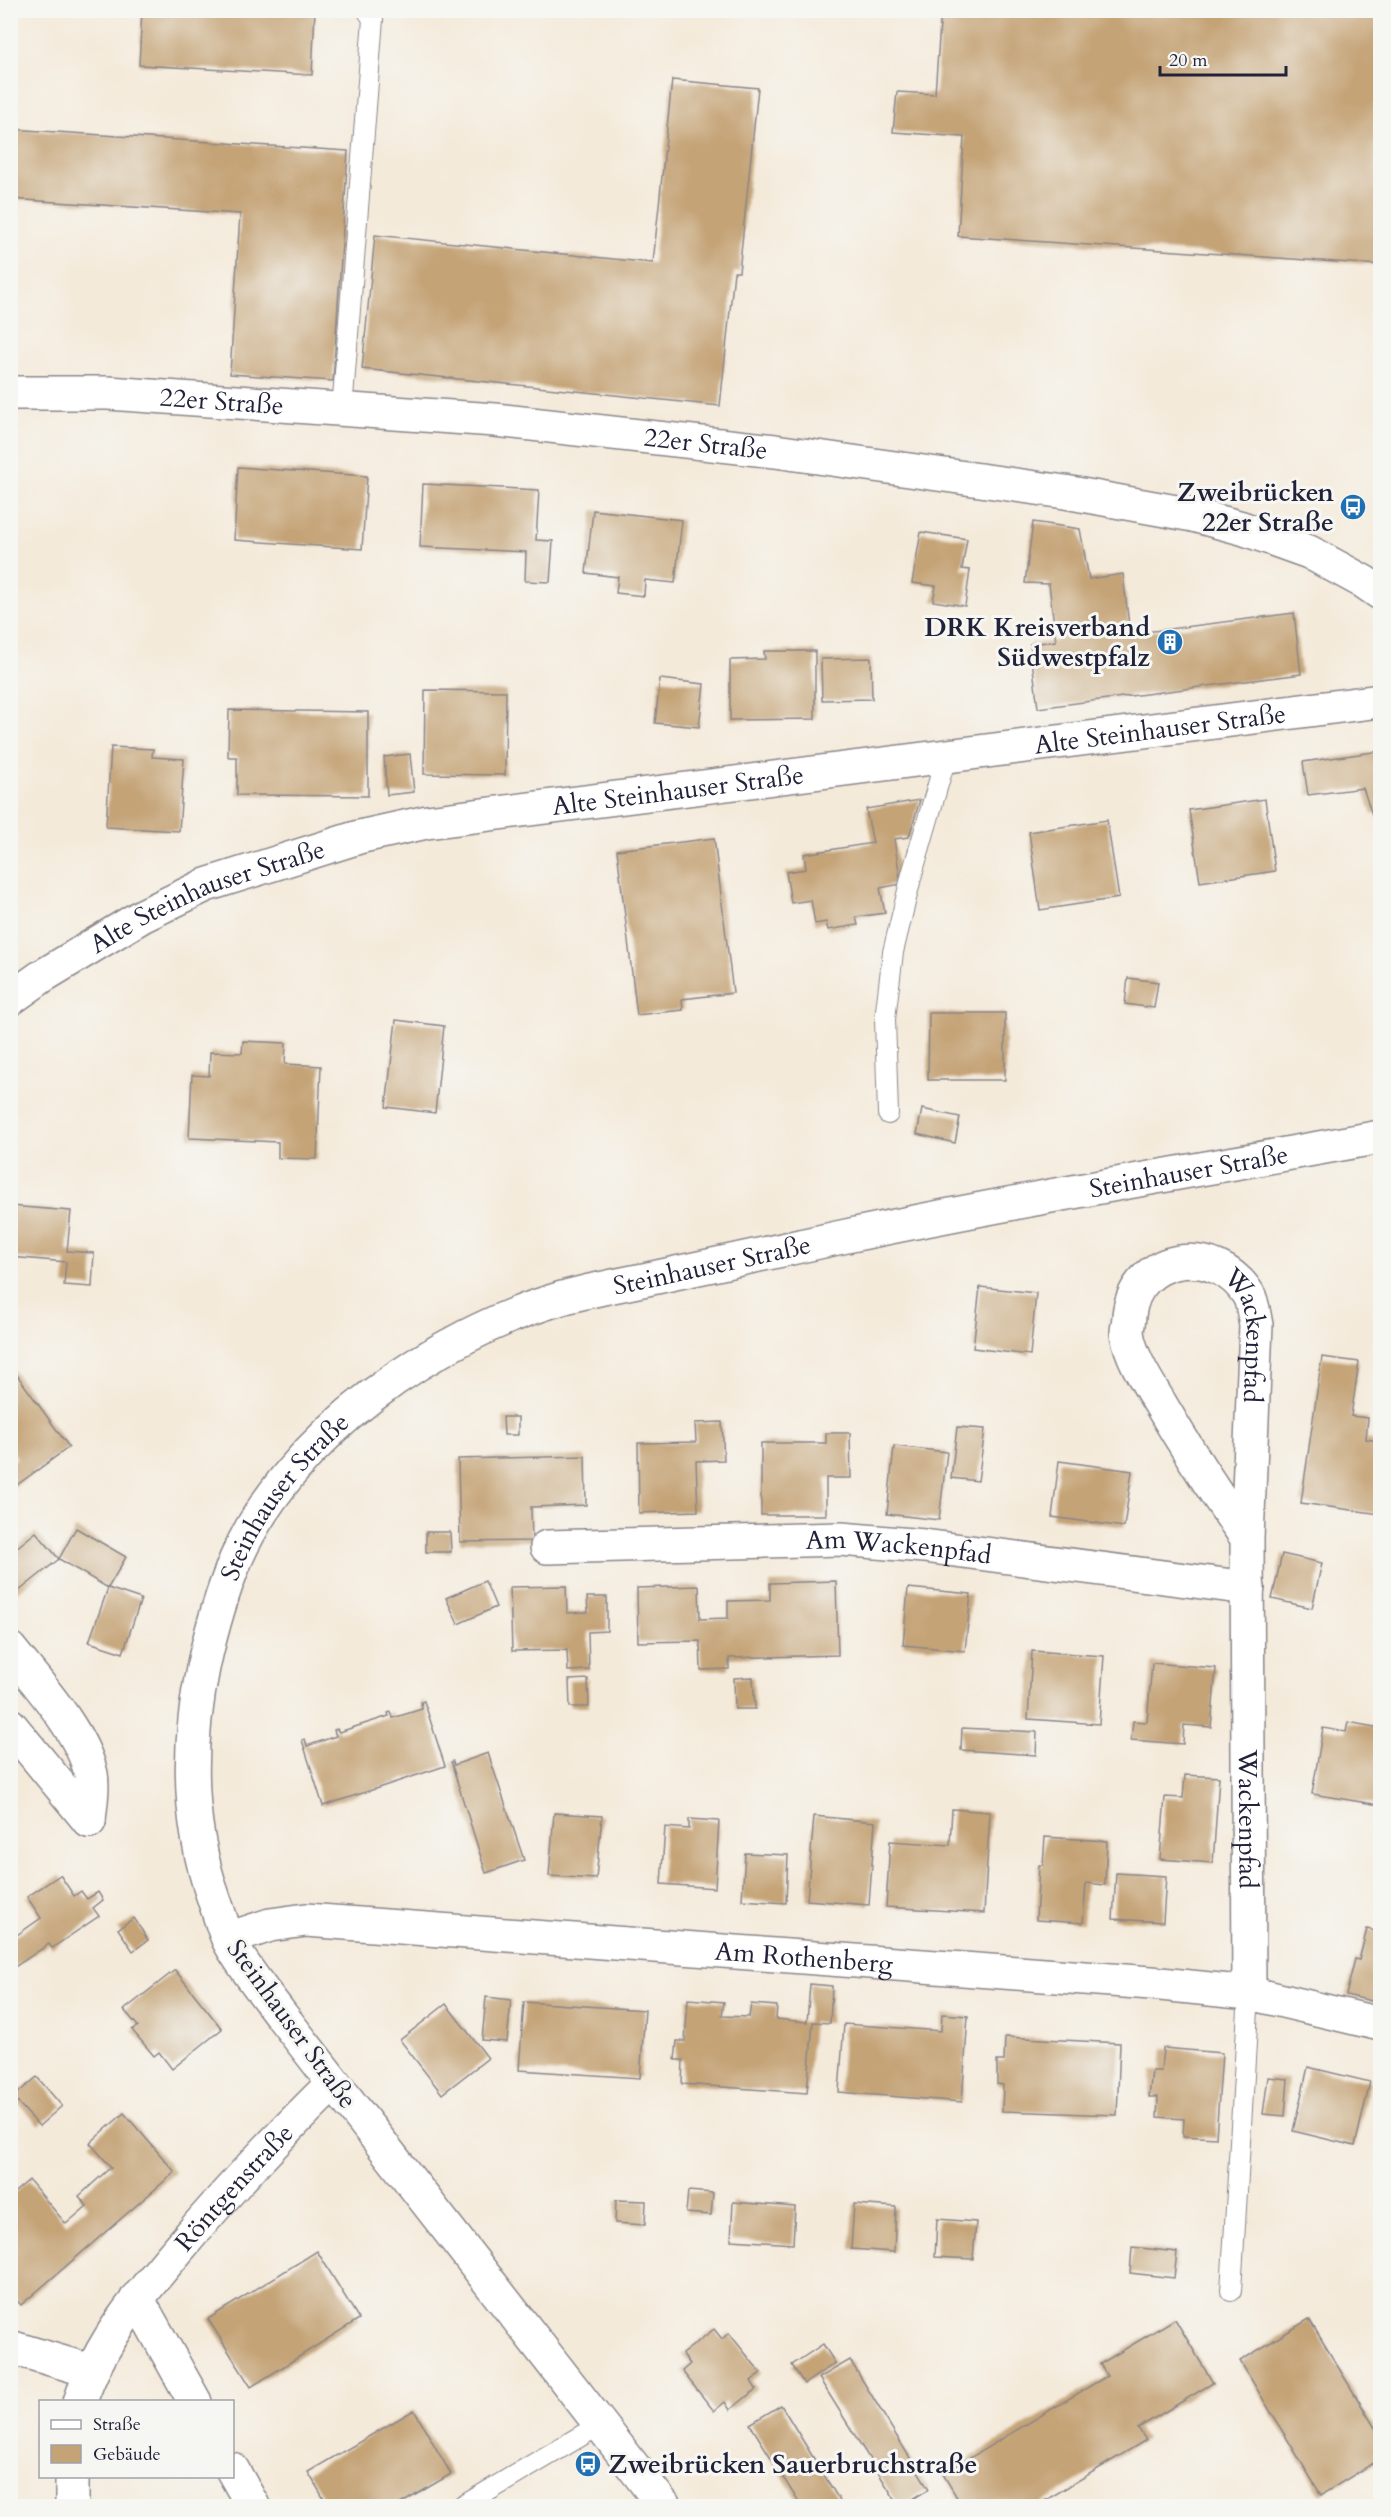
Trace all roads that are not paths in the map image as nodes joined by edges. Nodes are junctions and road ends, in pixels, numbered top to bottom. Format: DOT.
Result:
graph roads {
  1 [pos="367,10"];
  2 [pos="10,393"];
  3 [pos="342,410"];
  4 [pos="1380,593"];
  5 [pos="1380,701"];
  6 [pos="946,757"];
  7 [pos="10,999"];
  8 [pos="888,1114"];
  9 [pos="1380,1137"];
  10 [pos="1247,1538"];
  11 [pos="547,1547"];
  12 [pos="1248,1588"];
  13 [pos="10,1649"];
  14 [pos="10,1725"];
  15 [pos="228,1940"];
  16 [pos="1248,1993"];
  17 [pos="1380,2024"];
  18 [pos="333,2083"];
  19 [pos="1231,2290"];
  20 [pos="137,2298"];
  21 [pos="10,2347"];
  22 [pos="91,2371"];
  23 [pos="81,2400"];
  24 [pos="194,2400"];
  25 [pos="601,2424"];
  26 [pos="234,2473"];
  27 [pos="72,2478"];
  28 [pos="72,2506"];
  29 [pos="253,2506"];
  30 [pos="463,2506"];
  31 [pos="664,2506"];
  1 -- 3 [label="lane"];
  2 -- 3 [label="street, 22er Straße"];
  3 -- 4 [label="street, 22er Straße"];
  5 -- 6 [label="street, Alte Steinhauser Straße"];
  6 -- 7 [label="street, Alte Steinhauser Straße"];
  6 -- 8 [label="lane"];
  9 -- 15 [label="street, Steinhauser Straße"];
  10 -- 10 [label="street, Wackenpfad"];
  10 -- 12 [label="street, Wackenpfad"];
  11 -- 12 [label="street, Am Wackenpfad"];
  12 -- 16 [label="street, Wackenpfad"];
  13 -- 14 [label="street"];
  15 -- 16 [label="street, Am Rothenberg"];
  15 -- 18 [label="street, Steinhauser Straße"];
  16 -- 17 [label="street, Am Rothenberg"];
  16 -- 19 [label="lane"];
  18 -- 20 [label="street, Röntgenstraße"];
  18 -- 25 [label="street, Steinhauser Straße"];
  20 -- 22 [label="street, Röntgenstraße"];
  20 -- 24 [label="street"];
  21 -- 22 [label="street"];
  22 -- 23 [label="street, Röntgenstraße"];
  25 -- 30 [label="lane"];
  25 -- 31 [label="street, Steinhauser Straße"];
  26 -- 29 [label="street"];
  27 -- 28 [label="street"];
}
